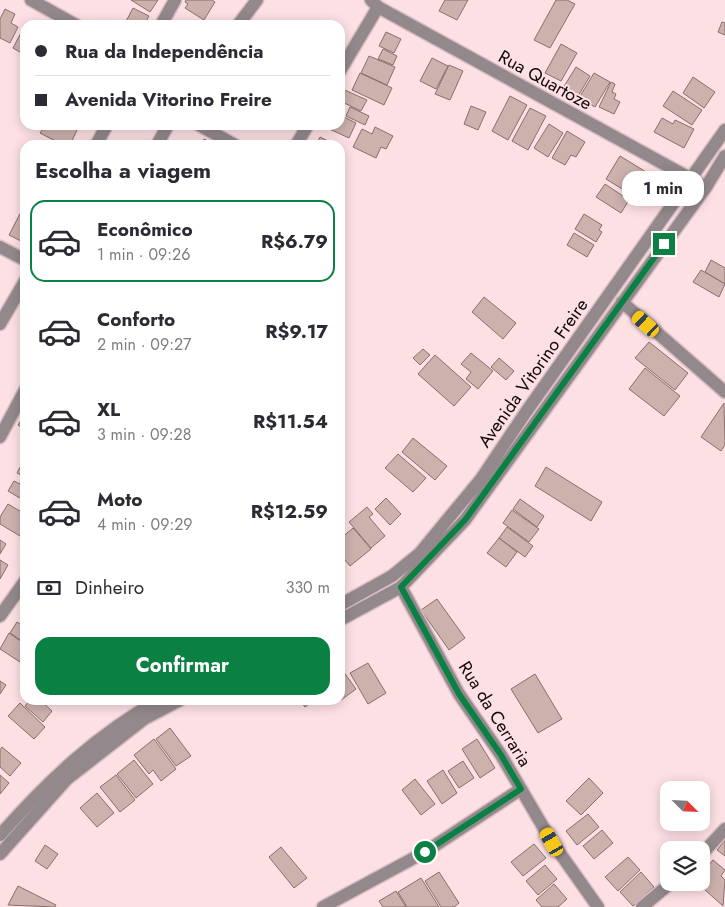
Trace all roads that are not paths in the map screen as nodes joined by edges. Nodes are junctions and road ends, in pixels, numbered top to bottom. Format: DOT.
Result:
graph roads {
  1 [pos="31,0"];
  2 [pos="175,0"];
  3 [pos="257,0"];
  4 [pos="374,4"];
  5 [pos="67,20"];
  6 [pos="164,20"];
  7 [pos="242,20"];
  8 [pos="345,61"];
  9 [pos="208,130"];
  10 [pos="725,130"];
  11 [pos="226,140"];
  12 [pos="725,156"];
  13 [pos="691,179"];
  14 [pos="706,187"];
  15 [pos="0,247"];
  16 [pos="20,257"];
  17 [pos="20,290"];
  18 [pos="622,302"];
  19 [pos="0,324"];
  20 [pos="725,392"];
  21 [pos="20,399"];
  22 [pos="0,437"];
  23 [pos="401,587"];
  24 [pos="20,588"];
  25 [pos="345,602"];
  26 [pos="0,616"];
  27 [pos="345,617"];
  28 [pos="150,705"];
  29 [pos="171,705"];
  30 [pos="521,789"];
  31 [pos="725,829"];
  32 [pos="0,835"];
  33 [pos="710,845"];
  34 [pos="0,854"];
  35 [pos="661,891"];
  36 [pos="323,907"];
  37 [pos="598,907"];
  38 [pos="642,907"];
  1 -- 5 [label="street"];
  2 -- 6 [label="street"];
  3 -- 7 [label="street"];
  4 -- 8 [label="street"];
  4 -- 13 [label="street, Rua Quartoze"];
  9 -- 11 [label="street"];
  10 -- 13 [label="street, Avenida Vitorino Freire"];
  12 -- 14 [label="street, Avenida Vitorino Freire"];
  13 -- 14 [label="street, Rua Quartoze"];
  13 -- 25 [label="street, Avenida Vitorino Freire"];
  14 -- 18 [label="street, Avenida Vitorino Freire"];
  15 -- 16 [label="street"];
  17 -- 19 [label="street"];
  18 -- 20 [label="street"];
  18 -- 23 [label="street, Avenida Vitorino Freire"];
  21 -- 22 [label="street"];
  23 -- 27 [label="street, Avenida Vitorino Freire"];
  23 -- 30 [label="street, Rua da Cerraria"];
  24 -- 26 [label="street"];
  28 -- 32 [label="street"];
  29 -- 34 [label="street"];
  30 -- 36 [label="street"];
  30 -- 37 [label="street, Rua da Cerraria"];
  31 -- 33 [label="street"];
  35 -- 38 [label="street"];
}
